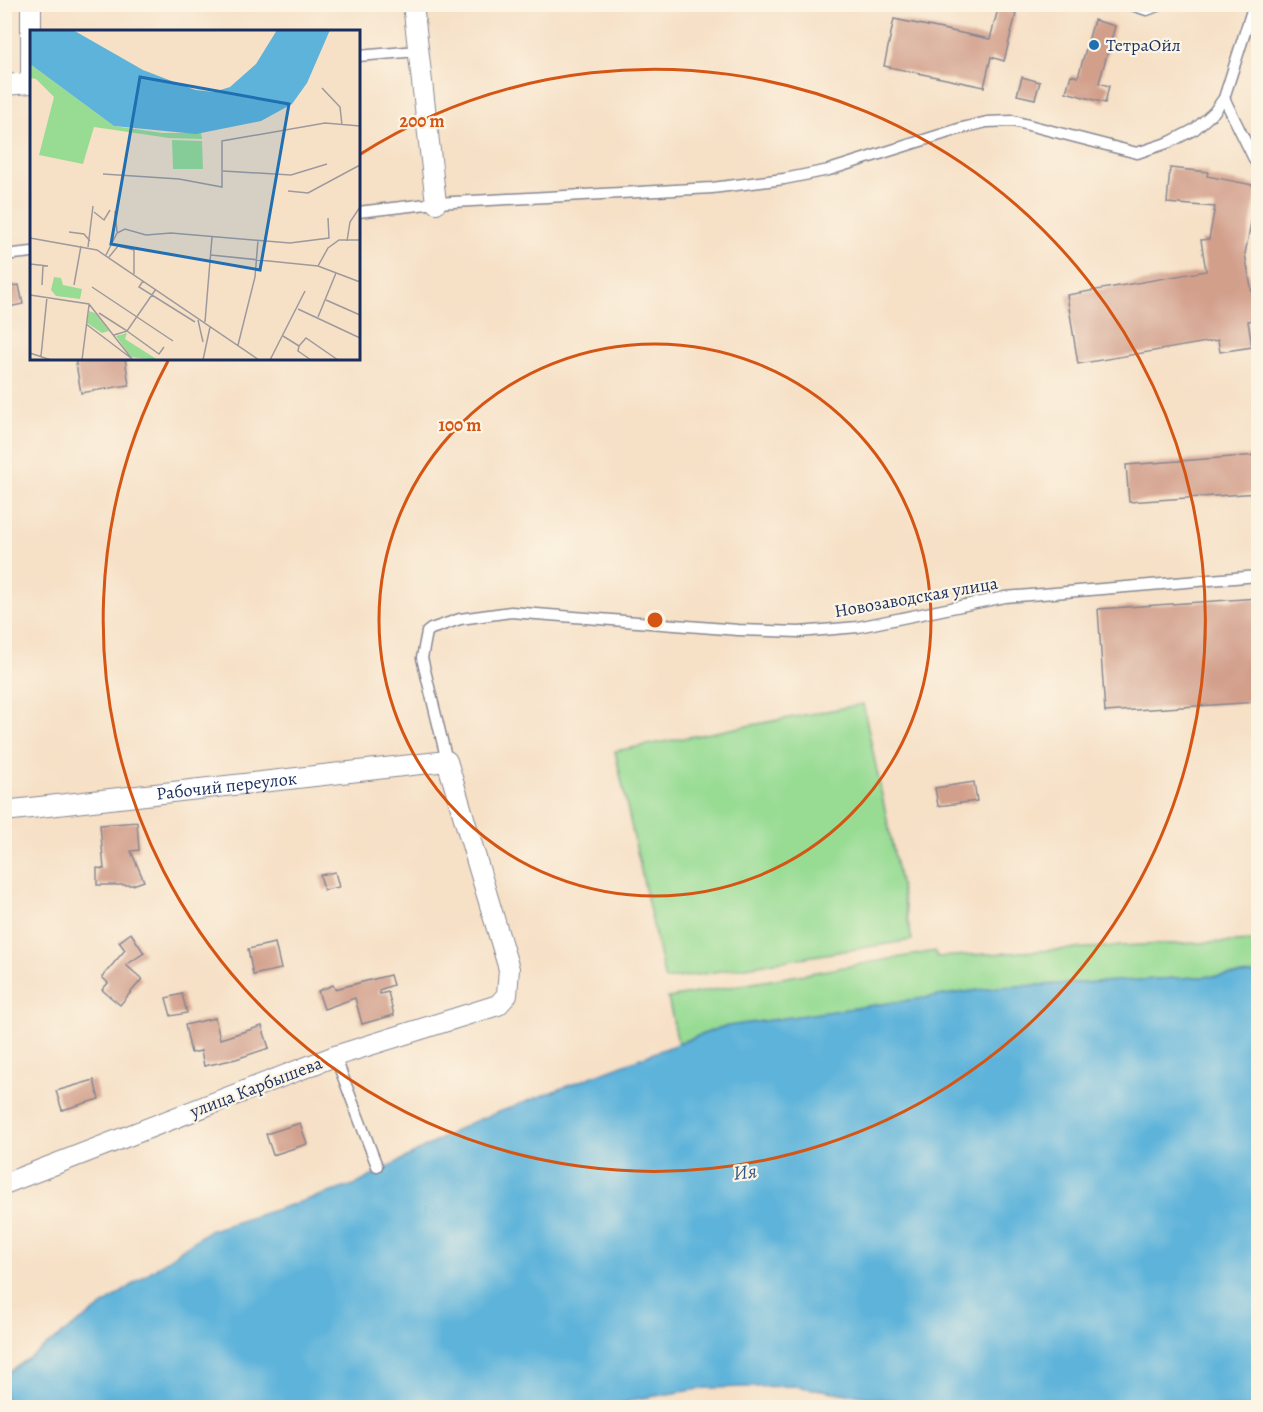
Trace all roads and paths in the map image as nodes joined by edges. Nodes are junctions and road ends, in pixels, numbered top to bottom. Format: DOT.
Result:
graph roads {
  1 [pos="31,4"];
  2 [pos="413,4"];
  3 [pos="1129,4"];
  4 [pos="1162,4"];
  5 [pos="1254,4"];
  6 [pos="31,30"];
  7 [pos="418,51"];
  8 [pos="360,56"];
  9 [pos="30,83"];
  10 [pos="4,85"];
  11 [pos="1224,98"];
  12 [pos="1258,167"];
  13 [pos="436,203"];
  14 [pos="360,212"];
  15 [pos="30,252"];
  16 [pos="4,255"];
  17 [pos="1258,576"];
  18 [pos="447,761"];
  19 [pos="4,811"];
  20 [pos="335,1056"];
  21 [pos="377,1166"];
  22 [pos="4,1184"];
  1 -- 6 [label="street"];
  2 -- 7 [label="street"];
  3 -- 4 [label="lane"];
  5 -- 11 [label="lane"];
  7 -- 8 [label="lane"];
  7 -- 13 [label="street"];
  9 -- 10 [label="street"];
  11 -- 12 [label="lane"];
  11 -- 13 [label="lane"];
  13 -- 14 [label="lane"];
  15 -- 16 [label="lane"];
  17 -- 18 [label="lane, Новозаводская улица"];
  18 -- 19 [label="street, Рабочий переулок"];
  18 -- 20 [label="street, улица Карбышева"];
  20 -- 21 [label="lane"];
  20 -- 22 [label="street, улица Карбышева"];
}
